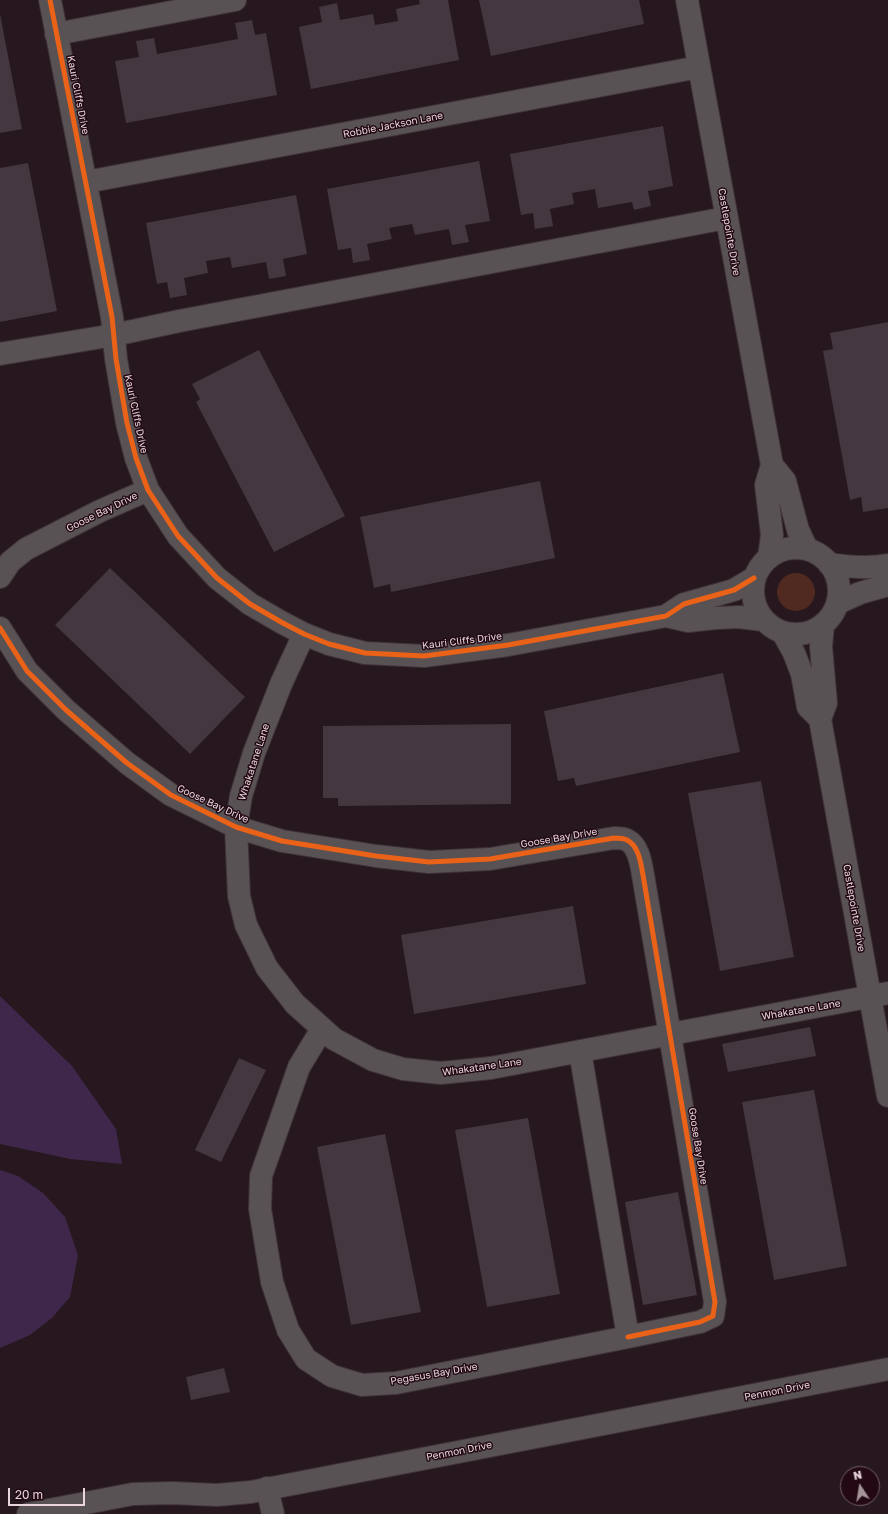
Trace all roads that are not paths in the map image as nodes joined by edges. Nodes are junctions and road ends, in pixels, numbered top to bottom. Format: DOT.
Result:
graph roads {
  1 [pos="50,0"];
  2 [pos="235,0"];
  3 [pos="687,0"];
  4 [pos="56,34"];
  5 [pos="699,67"];
  6 [pos="86,182"];
  7 [pos="726,218"];
  8 [pos="114,335"];
  9 [pos="0,354"];
  10 [pos="772,465"];
  11 [pos="148,490"];
  12 [pos="807,549"];
  13 [pos="769,557"];
  14 [pos="830,564"];
  15 [pos="888,565"];
  16 [pos="0,577"];
  17 [pos="754,578"];
  18 [pos="888,585"];
  19 [pos="838,603"];
  20 [pos="666,616"];
  21 [pos="763,620"];
  22 [pos="823,625"];
  23 [pos="0,628"];
  24 [pos="783,633"];
  25 [pos="304,634"];
  26 [pos="820,719"];
  27 [pos="236,827"];
  28 [pos="879,995"];
  29 [pos="322,1028"];
  30 [pos="671,1034"];
  31 [pos="580,1051"];
  32 [pos="888,1096"];
  33 [pos="628,1337"];
  34 [pos="888,1369"];
  35 [pos="267,1488"];
  36 [pos="28,1514"];
  37 [pos="273,1514"];
  1 -- 4 [label="street, Kauri Cliffs Drive"];
  2 -- 4 [label="street"];
  3 -- 5 [label="street, Castlepointe Drive"];
  4 -- 6 [label="street, Kauri Cliffs Drive"];
  5 -- 6 [label="street, Robbie Jackson Lane"];
  5 -- 7 [label="street, Castlepointe Drive"];
  6 -- 8 [label="street, Kauri Cliffs Drive"];
  7 -- 8 [label="street"];
  7 -- 10 [label="street, Castlepointe Drive"];
  8 -- 9 [label="street"];
  8 -- 11 [label="street, Kauri Cliffs Drive"];
  10 -- 12 [label="street, Castlepointe Drive"];
  10 -- 13 [label="street, Castlepointe Drive"];
  11 -- 16 [label="street, Goose Bay Drive"];
  11 -- 25 [label="street, Kauri Cliffs Drive"];
  12 -- 13 [label="street"];
  12 -- 14 [label="street"];
  13 -- 17 [label="street"];
  14 -- 15 [label="street"];
  14 -- 19 [label="street"];
  17 -- 20 [label="street, Kauri Cliffs Drive"];
  17 -- 21 [label="street"];
  18 -- 19 [label="street"];
  19 -- 22 [label="street"];
  20 -- 21 [label="street, Kauri Cliffs Drive"];
  20 -- 25 [label="street, Kauri Cliffs Drive"];
  21 -- 24 [label="street"];
  22 -- 24 [label="street"];
  22 -- 26 [label="street, Castlepointe Drive"];
  23 -- 27 [label="street, Goose Bay Drive"];
  24 -- 26 [label="street, Castlepointe Drive"];
  25 -- 27 [label="street, Whakatane Lane"];
  26 -- 28 [label="street, Castlepointe Drive"];
  27 -- 29 [label="street, Whakatane Lane"];
  27 -- 30 [label="street, Goose Bay Drive"];
  28 -- 30 [label="street, Whakatane Lane"];
  28 -- 32 [label="street, Castlepointe Drive"];
  29 -- 31 [label="street, Whakatane Lane"];
  29 -- 33 [label="street, Pegasus Bay Drive"];
  30 -- 31 [label="street, Whakatane Lane"];
  30 -- 33 [label="street, Goose Bay Drive"];
  31 -- 33 [label="street"];
  34 -- 35 [label="street, Penmon Drive"];
  35 -- 36 [label="street, Penmon Drive"];
  35 -- 37 [label="street"];
}
